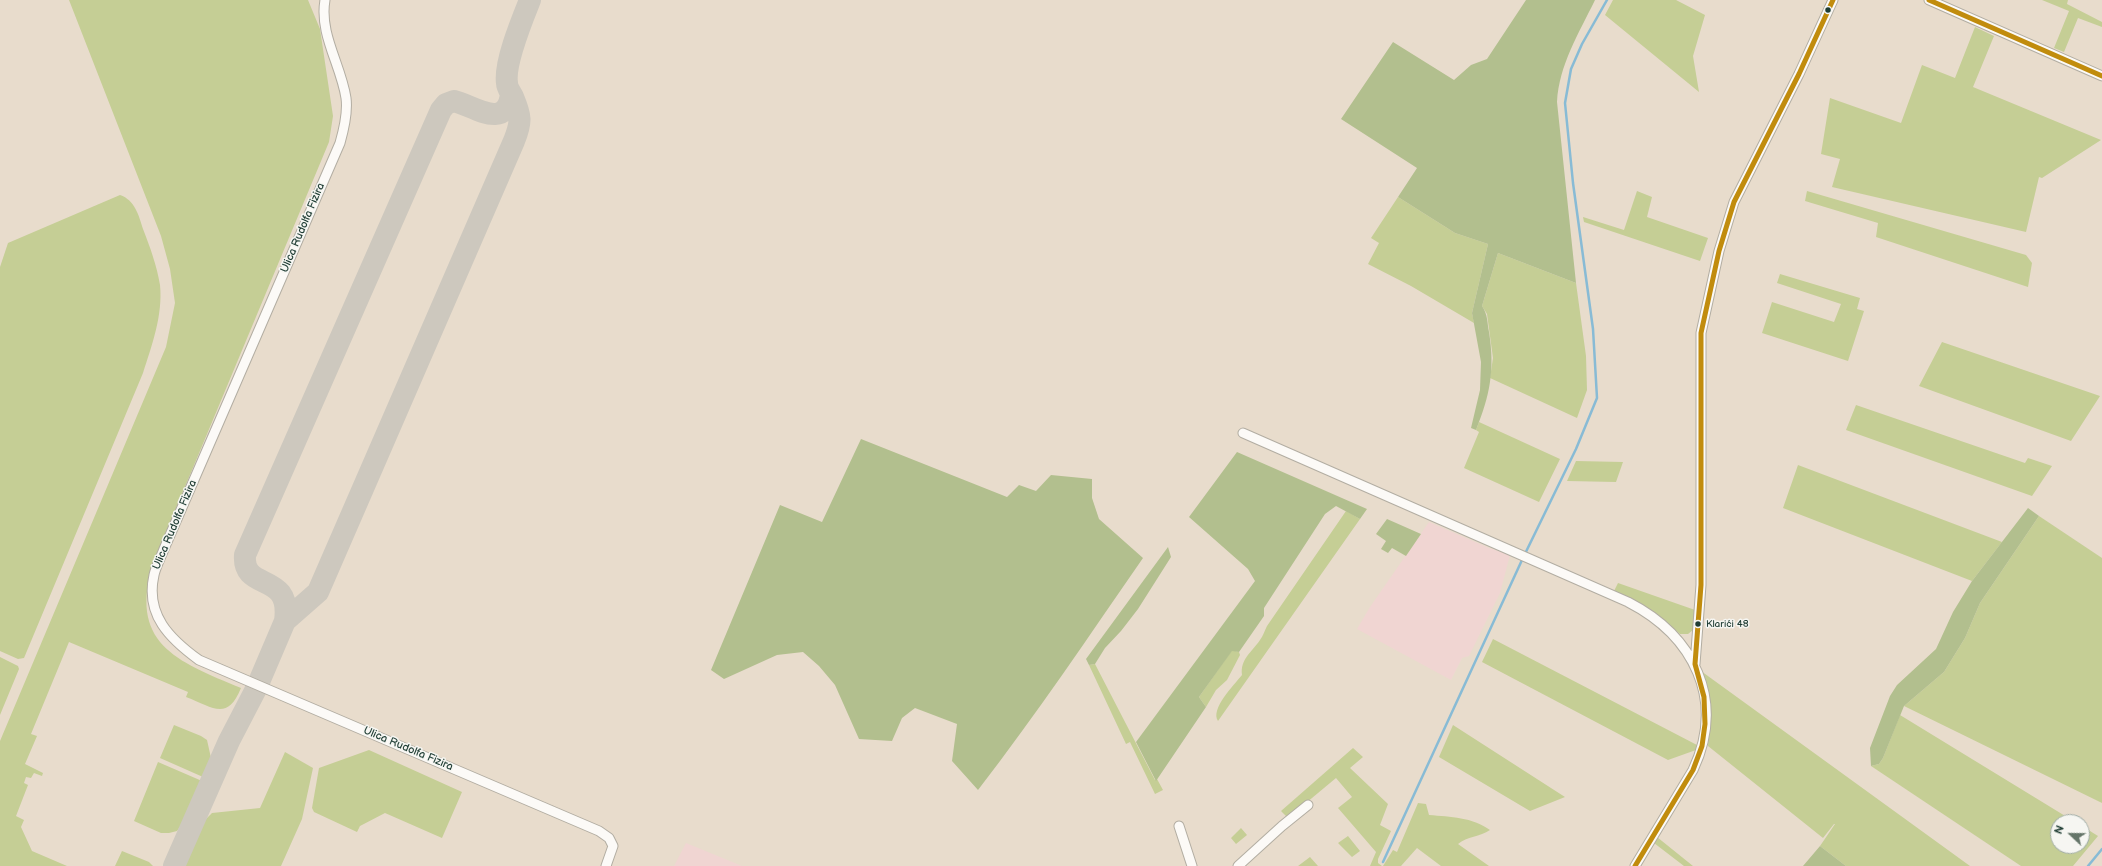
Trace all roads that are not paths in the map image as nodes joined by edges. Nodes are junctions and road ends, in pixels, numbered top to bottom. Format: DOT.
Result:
graph roads {
  1 [pos="325,0"];
  2 [pos="1833,0"];
  3 [pos="1930,0"];
  4 [pos="2102,76"];
  5 [pos="1243,433"];
  6 [pos="1695,664"];
  7 [pos="1308,805"];
  8 [pos="1179,826"];
  9 [pos="606,866"];
  10 [pos="1192,866"];
  11 [pos="1238,866"];
  12 [pos="1636,866"];
  1 -- 9 [label="street, Ulica Rudolfa Fizira"];
  2 -- 6 [label="street"];
  3 -- 4 [label="street"];
  5 -- 6 [label="street"];
  6 -- 12 [label="street"];
  7 -- 11 [label="street"];
  8 -- 10 [label="street"];
}
